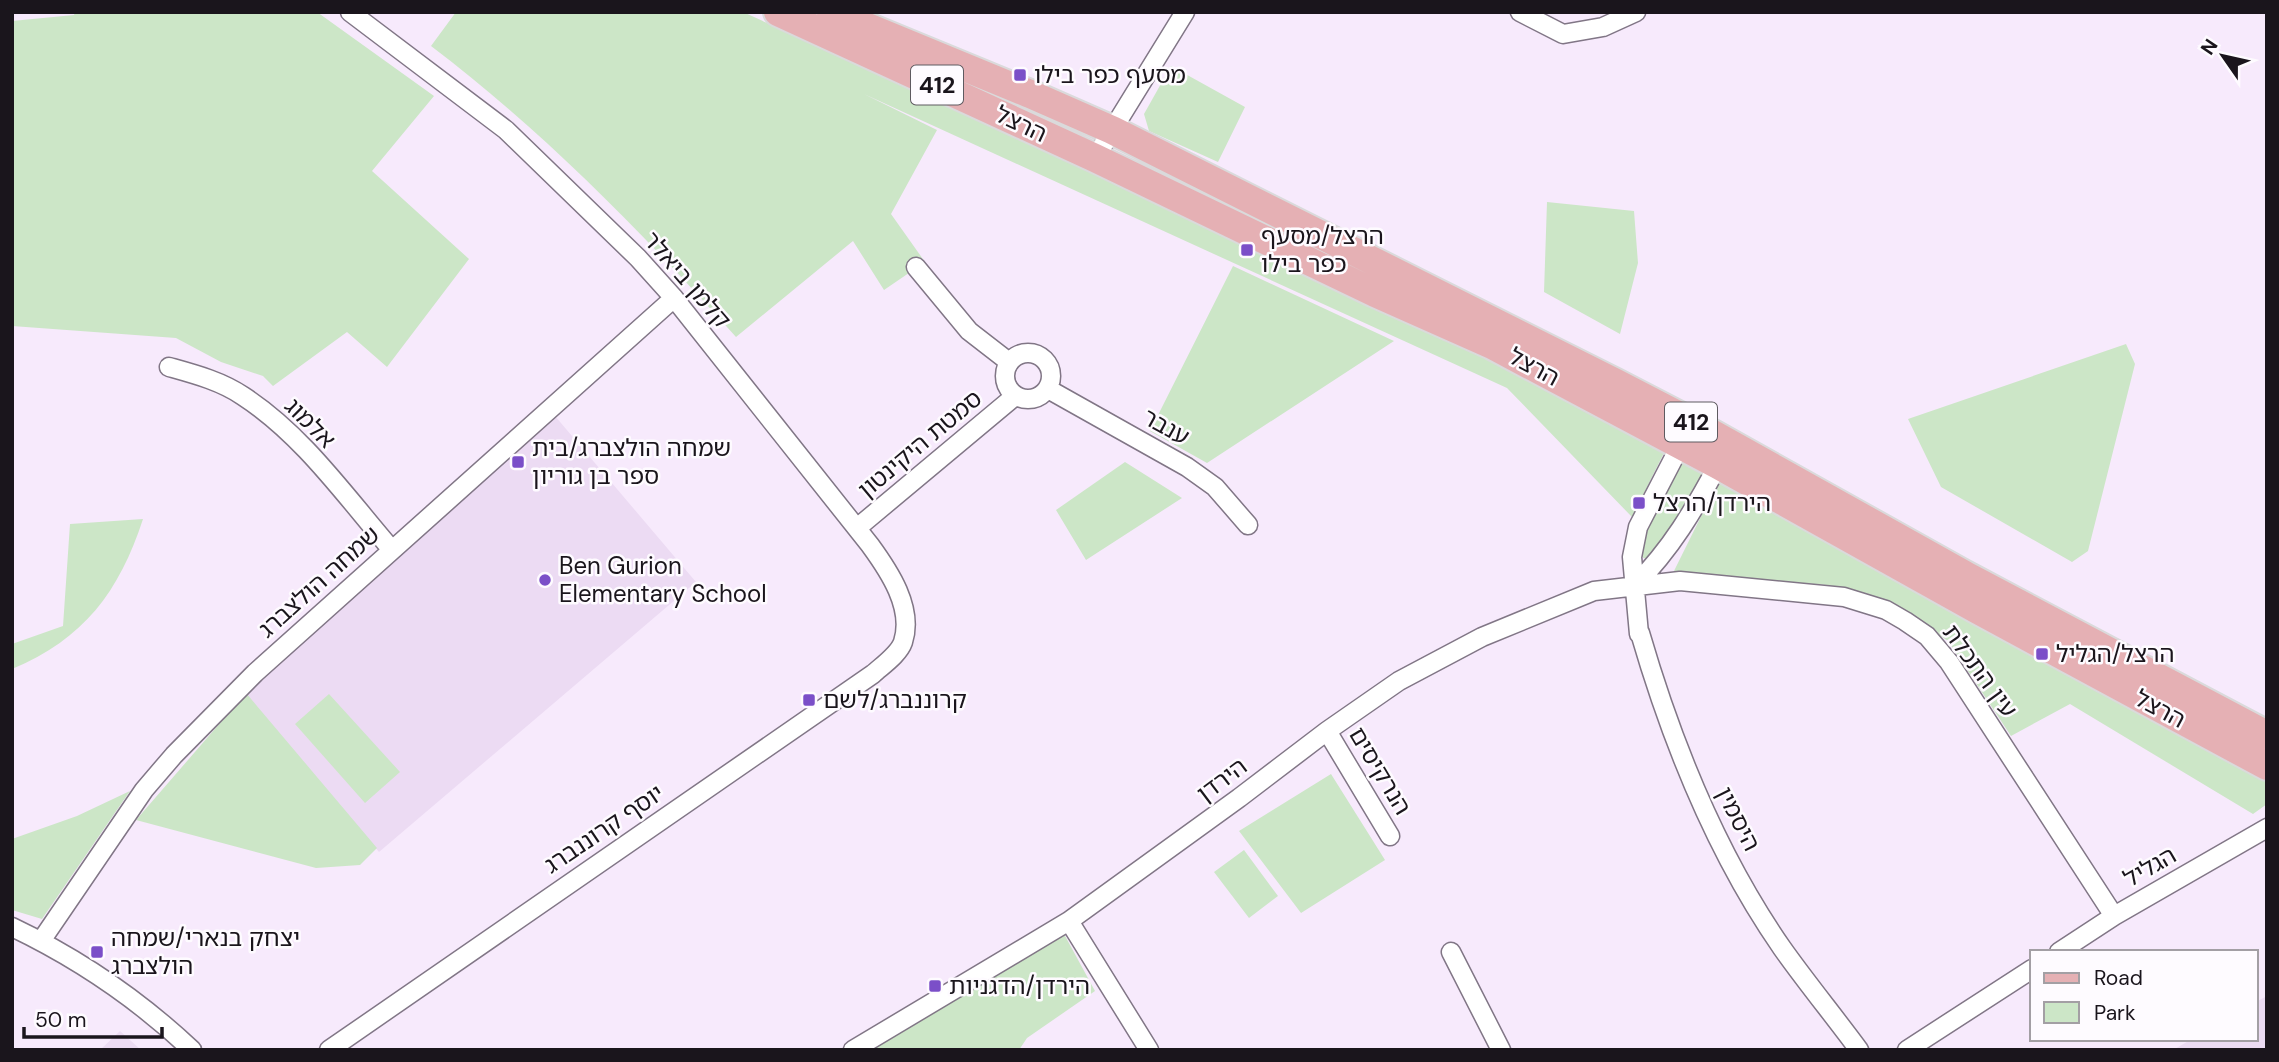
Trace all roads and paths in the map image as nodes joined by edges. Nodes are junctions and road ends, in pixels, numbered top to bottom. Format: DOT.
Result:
graph roads {
  1 [pos="350,12"];
  2 [pos="778,12"];
  3 [pos="831,12"];
  4 [pos="1185,12"];
  5 [pos="1520,12"];
  6 [pos="1636,12"];
  7 [pos="1112,130"];
  8 [pos="1095,158"];
  9 [pos="916,267"];
  10 [pos="674,298"];
  11 [pos="1009,362"];
  12 [pos="169,367"];
  13 [pos="1048,389"];
  14 [pos="1015,396"];
  15 [pos="1680,446"];
  16 [pos="1717,465"];
  17 [pos="1248,524"];
  18 [pos="857,528"];
  19 [pos="392,550"];
  20 [pos="1635,585"];
  21 [pos="903,643"];
  22 [pos="1327,731"];
  23 [pos="2267,734"];
  24 [pos="2267,766"];
  25 [pos="2267,828"];
  26 [pos="1390,836"];
  27 [pos="2114,916"];
  28 [pos="1069,921"];
  29 [pos="12,928"];
  30 [pos="41,942"];
  31 [pos="2062,950"];
  32 [pos="1451,952"];
  33 [pos="2030,970"];
  34 [pos="192,1050"];
  35 [pos="328,1050"];
  36 [pos="853,1050"];
  37 [pos="1149,1050"];
  38 [pos="1501,1050"];
  39 [pos="1859,1050"];
  40 [pos="1907,1050"];
  1 -- 10 [label="street, קלמן ביאלר"];
  2 -- 8 [label="main road, הרצל / 412"];
  3 -- 7 [label="main road, הרצל / 412"];
  4 -- 7 [label="street"];
  5 -- 6 [label="street"];
  7 -- 8 [label="street"];
  7 -- 23 [label="main road, הרצל / 412"];
  8 -- 15 [label="main road, הרצל / 412"];
  9 -- 11 [label="street"];
  10 -- 18 [label="street, קלמן ביאלר"];
  10 -- 19 [label="street, שמחה הולצברג"];
  11 -- 13 [label="street"];
  11 -- 14 [label="street"];
  12 -- 19 [label="street, אלמוג"];
  13 -- 14 [label="street"];
  13 -- 17 [label="street, ענבר"];
  14 -- 18 [label="street, סמטת היקינטון"];
  15 -- 16 [label="main road, הרצל / 412"];
  15 -- 20 [label="street, היסמין"];
  16 -- 20 [label="street"];
  16 -- 24 [label="main road, הרצל / 412"];
  18 -- 21 [label="street, קלמן ביאלר"];
  19 -- 30 [label="street, שמחה הולצברג"];
  20 -- 22 [label="street, הירדן"];
  20 -- 27 [label="street, עין התכלת"];
  20 -- 39 [label="street, היסמין"];
  21 -- 35 [label="street, יוסף קרוננברג"];
  22 -- 26 [label="street, הנרקיסים"];
  22 -- 28 [label="street, הירדן"];
  25 -- 27 [label="street, הגליל"];
  27 -- 31 [label="street, הגליל"];
  28 -- 36 [label="street, הירדן"];
  28 -- 37 [label="street"];
  29 -- 30 [label="street"];
  30 -- 34 [label="street"];
  32 -- 38 [label="street"];
  33 -- 40 [label="street"];
}
